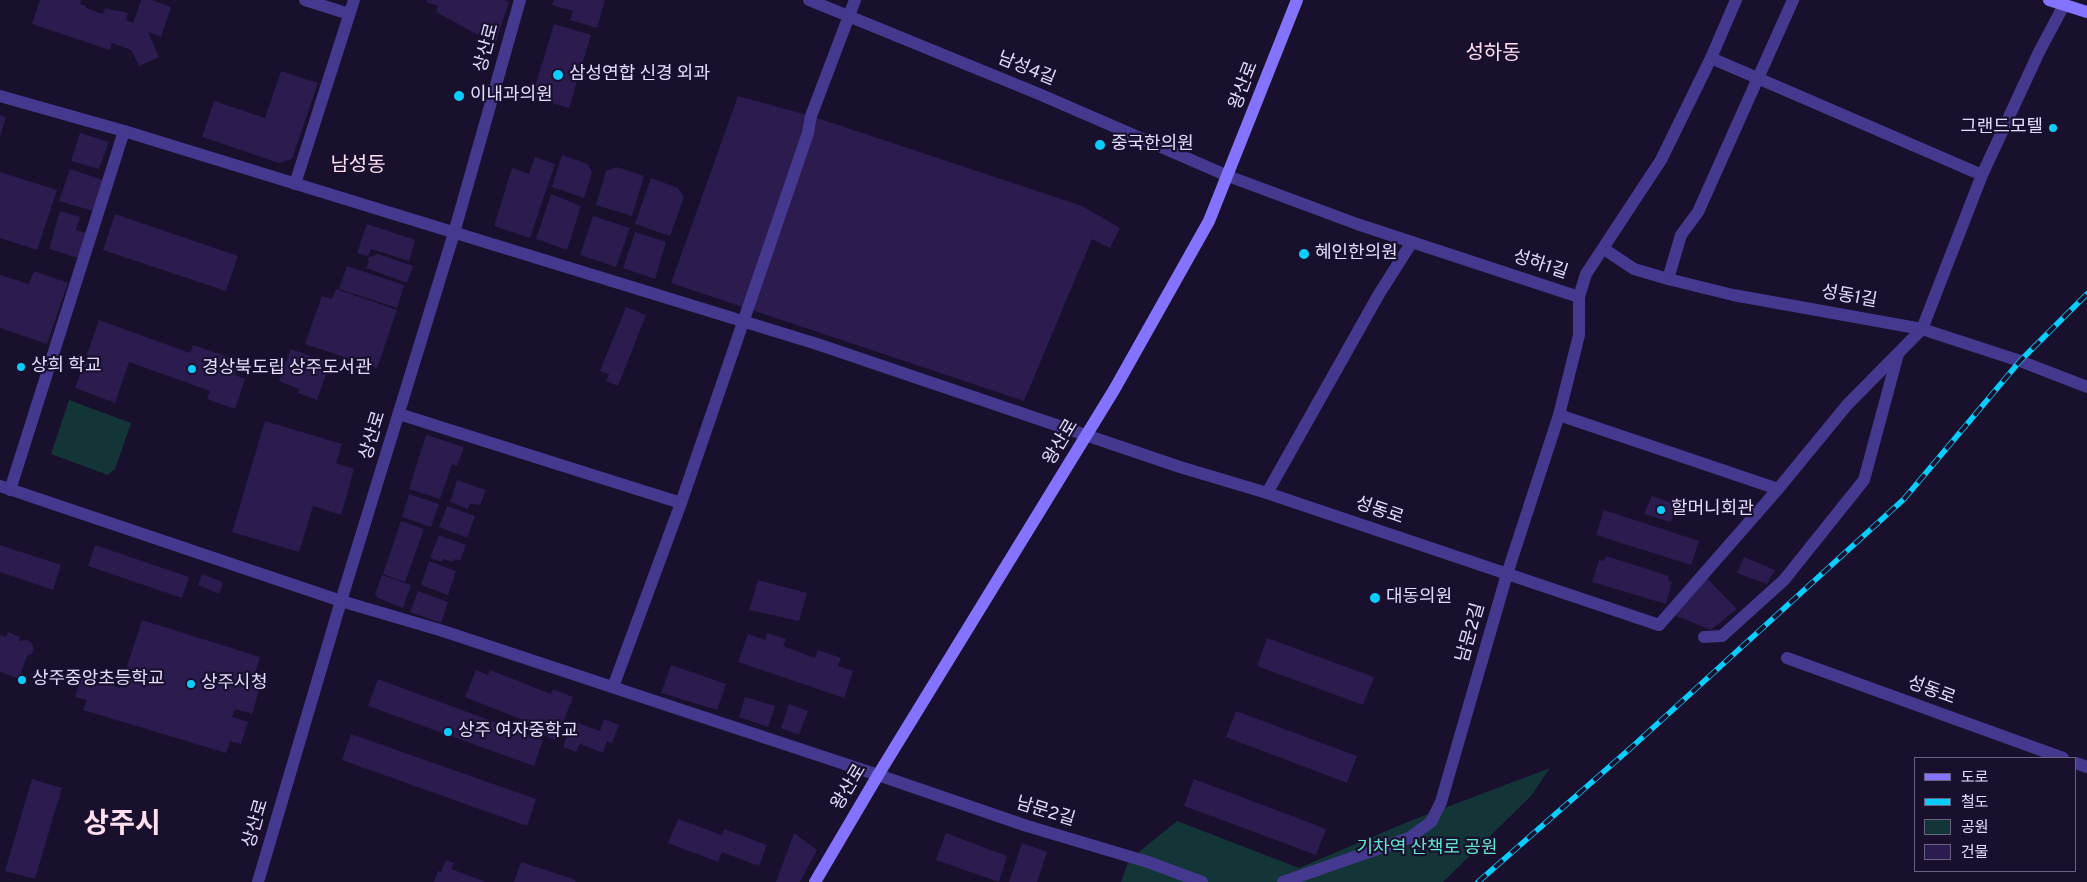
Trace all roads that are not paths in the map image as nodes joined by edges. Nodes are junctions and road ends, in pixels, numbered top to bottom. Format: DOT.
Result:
graph roads {
  1 [pos="305,0"];
  2 [pos="354,0"];
  3 [pos="520,0"];
  4 [pos="809,0"];
  5 [pos="854,0"];
  6 [pos="1297,0"];
  7 [pos="1736,0"];
  8 [pos="1793,0"];
  9 [pos="2049,0"];
  10 [pos="2071,4"];
  11 [pos="2087,12"];
  12 [pos="349,14"];
  13 [pos="848,16"];
  14 [pos="1711,58"];
  15 [pos="1758,79"];
  16 [pos="0,96"];
  17 [pos="124,131"];
  18 [pos="1982,175"];
  19 [pos="1228,176"];
  20 [pos="295,184"];
  21 [pos="454,233"];
  22 [pos="1412,242"];
  23 [pos="1604,249"];
  24 [pos="1668,279"];
  25 [pos="1578,297"];
  26 [pos="744,321"];
  27 [pos="1922,329"];
  28 [pos="1898,354"];
  29 [pos="2087,386"];
  30 [pos="399,414"];
  31 [pos="1559,415"];
  32 [pos="1087,434"];
  33 [pos="5,488"];
  34 [pos="1778,489"];
  35 [pos="1267,493"];
  36 [pos="681,503"];
  37 [pos="1507,574"];
  38 [pos="341,600"];
  39 [pos="1704,637"];
  40 [pos="1787,658"];
  41 [pos="613,687"];
  42 [pos="2060,757"];
  43 [pos="878,775"];
  44 [pos="258,882"];
  45 [pos="815,882"];
  46 [pos="1202,882"];
  47 [pos="1283,882"];
  1 -- 12 [label="street"];
  2 -- 12 [label="street"];
  3 -- 21 [label="street, 상산로"];
  4 -- 13 [label="street, 남성4길"];
  5 -- 13 [label="street"];
  6 -- 19 [label="main road, 왕산로"];
  7 -- 14 [label="street, 성하1길"];
  8 -- 15 [label="street"];
  9 -- 10 [label="main road"];
  10 -- 11 [label="main road"];
  10 -- 18 [label="street"];
  12 -- 20 [label="street"];
  13 -- 19 [label="street, 남성4길"];
  13 -- 26 [label="street"];
  14 -- 15 [label="street"];
  14 -- 23 [label="street, 성하1길"];
  15 -- 18 [label="street"];
  15 -- 24 [label="street"];
  16 -- 17 [label="street, 성동로"];
  17 -- 20 [label="street, 성동로"];
  17 -- 33 [label="street"];
  18 -- 27 [label="street"];
  19 -- 22 [label="street, 성하1길"];
  19 -- 32 [label="main road, 왕산로"];
  20 -- 21 [label="street, 성동로"];
  21 -- 26 [label="street, 성동로"];
  21 -- 30 [label="street, 상산로"];
  22 -- 25 [label="street, 성하1길"];
  22 -- 35 [label="street"];
  23 -- 24 [label="street, 성동1길"];
  23 -- 25 [label="street, 성하1길"];
  24 -- 27 [label="street, 성동1길"];
  25 -- 31 [label="street, 남문2길"];
  26 -- 32 [label="street, 성동로"];
  26 -- 36 [label="street"];
  27 -- 28 [label="street"];
  27 -- 29 [label="street, 성동1길"];
  28 -- 34 [label="street"];
  28 -- 39 [label="street"];
  30 -- 36 [label="street"];
  30 -- 38 [label="street, 상산로"];
  31 -- 34 [label="street"];
  31 -- 37 [label="street, 남문2길"];
  32 -- 35 [label="street, 성동로"];
  32 -- 43 [label="main road, 왕산로"];
  33 -- 38 [label="street, 남문2길"];
  34 -- 37 [label="street, 성동로"];
  35 -- 37 [label="street, 성동로"];
  36 -- 41 [label="street"];
  37 -- 47 [label="street, 남문2길"];
  38 -- 41 [label="street, 남문2길"];
  38 -- 44 [label="street, 상산로"];
  40 -- 42 [label="street, 성동로"];
  41 -- 43 [label="street, 남문2길"];
  43 -- 45 [label="main road, 왕산로"];
  43 -- 46 [label="street, 남문2길"];
}
